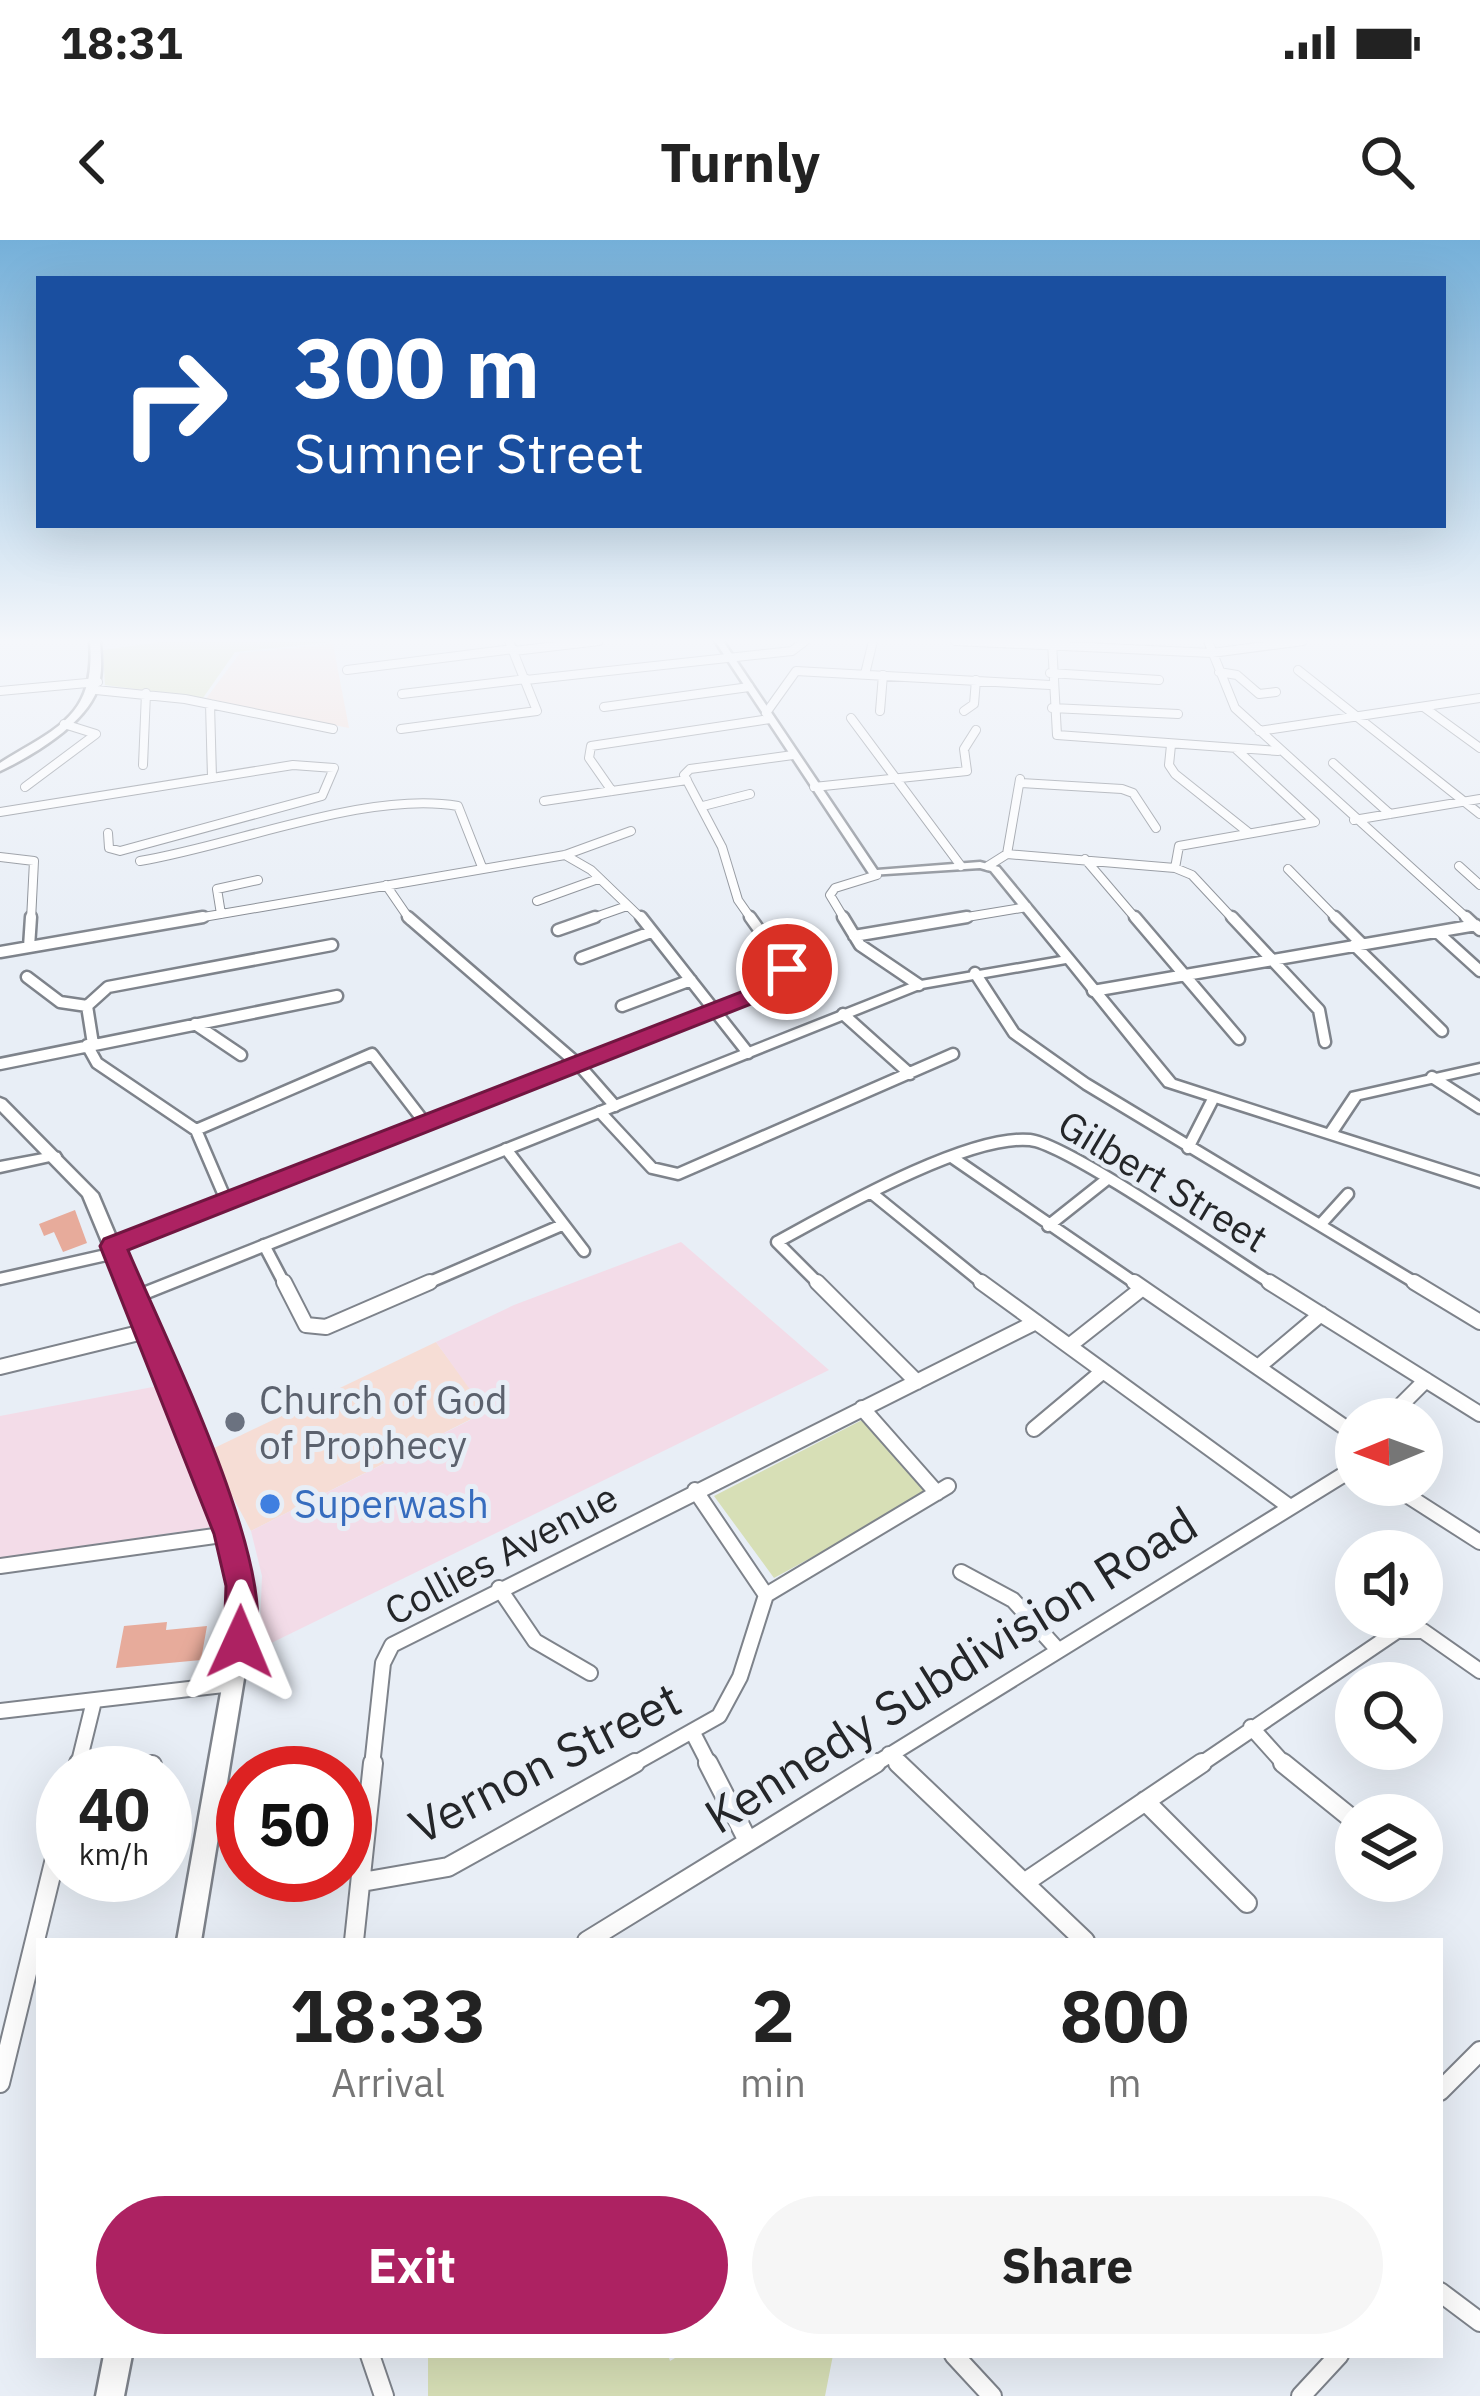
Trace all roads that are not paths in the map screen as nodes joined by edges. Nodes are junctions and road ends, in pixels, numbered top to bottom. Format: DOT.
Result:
graph roads {
  1 [pos="38,742"];
  2 [pos="86,742"];
  3 [pos="143,742"];
  4 [pos="211,742"];
  5 [pos="618,742"];
  6 [pos="784,742"];
  7 [pos="869,742"];
  8 [pos="968,742"];
  9 [pos="1125,742"];
  10 [pos="1269,742"];
  11 [pos="1388,742"];
  12 [pos="1171,745"];
  13 [pos="1236,749"];
  14 [pos="1278,751"];
  15 [pos="793,755"];
  16 [pos="1333,763"];
  17 [pos="142,765"];
  18 [pos="0,768"];
  19 [pos="967,771"];
  20 [pos="985,774"];
  21 [pos="897,776"];
  22 [pos="212,778"];
  23 [pos="687,780"];
  24 [pos="25,787"];
  25 [pos="814,787"];
  26 [pos="612,791"];
  27 [pos="750,794"];
  28 [pos="1480,799"];
  29 [pos="544,801"];
  30 [pos="1464,801"];
  31 [pos="703,806"];
  32 [pos="0,812"];
  33 [pos="1390,814"];
  34 [pos="1480,814"];
  35 [pos="1354,820"];
  36 [pos="1156,828"];
  37 [pos="632,831"];
  38 [pos="108,833"];
  39 [pos="1249,833"];
  40 [pos="1007,854"];
  41 [pos="565,855"];
  42 [pos="0,857"];
  43 [pos="1085,860"];
  44 [pos="140,861"];
  45 [pos="961,866"];
  46 [pos="988,866"];
  47 [pos="1459,866"];
  48 [pos="482,867"];
  49 [pos="1175,868"];
  50 [pos="1288,869"];
  51 [pos="877,875"];
  52 [pos="598,879"];
  53 [pos="258,880"];
  54 [pos="386,885"];
  55 [pos="1480,885"];
  56 [pos="537,901"];
  57 [pos="627,906"];
  58 [pos="1027,907"];
  59 [pos="221,914"];
  60 [pos="1478,926"];
  61 [pos="558,930"];
  62 [pos="651,932"];
  63 [pos="1437,932"];
  64 [pos="854,936"];
  65 [pos="332,945"];
  66 [pos="1358,945"];
  67 [pos="29,947"];
  68 [pos="0,952"];
  69 [pos="581,958"];
  70 [pos="1068,959"];
  71 [pos="1272,960"];
  72 [pos="1480,971"];
  73 [pos="975,973"];
  74 [pos="1183,975"];
  75 [pos="27,977"];
  76 [pos="691,980"];
  77 [pos="919,985"];
  78 [pos="1093,991"];
  79 [pos="337,997"];
  80 [pos="87,1006"];
  81 [pos="622,1006"];
  82 [pos="709,1012"];
  83 [pos="843,1014"];
  84 [pos="195,1024"];
  85 [pos="1442,1031"];
  86 [pos="1239,1039"];
  87 [pos="1325,1042"];
  88 [pos="90,1044"];
  89 [pos="748,1053"];
  90 [pos="953,1054"];
  91 [pos="241,1055"];
  92 [pos="0,1064"];
  93 [pos="579,1065"];
  94 [pos="1480,1068"];
  95 [pos="910,1074"];
  96 [pos="1432,1077"];
  97 [pos="1212,1101"];
  98 [pos="0,1102"];
  99 [pos="1480,1108"];
  100 [pos="607,1109"];
  101 [pos="425,1123"];
  102 [pos="196,1130"];
  103 [pos="1329,1135"];
  104 [pos="1188,1148"];
  105 [pos="506,1149"];
  106 [pos="53,1156"];
  107 [pos="953,1158"];
  108 [pos="0,1167"];
  109 [pos="1106,1180"];
  110 [pos="1480,1182"];
  111 [pos="1348,1194"];
  112 [pos="874,1195"];
  113 [pos="226,1200"];
  114 [pos="1320,1225"];
  115 [pos="562,1226"];
  116 [pos="1048,1226"];
  117 [pos="264,1245"];
  118 [pos="114,1249"];
  119 [pos="584,1251"];
  120 [pos="0,1279"];
  121 [pos="1140,1290"];
  122 [pos="135,1297"];
  123 [pos="1321,1314"];
  124 [pos="1036,1322"];
  125 [pos="1480,1322"];
  126 [pos="148,1331"];
  127 [pos="1069,1346"];
  128 [pos="0,1367"];
  129 [pos="1258,1367"];
  130 [pos="1102,1372"];
  131 [pos="1426,1380"];
  132 [pos="917,1382"];
  133 [pos="1408,1398"];
  134 [pos="862,1408"];
  135 [pos="1480,1414"];
  136 [pos="1335,1420"];
  137 [pos="1034,1429"];
  138 [pos="1335,1480"];
  139 [pos="695,1490"];
  140 [pos="1424,1506"];
  141 [pos="1291,1507"];
  142 [pos="229,1534"];
  143 [pos="1480,1542"];
  144 [pos="0,1566"];
  145 [pos="962,1572"];
  146 [pos="499,1588"];
  147 [pos="766,1595"];
  148 [pos="1058,1650"];
  149 [pos="1480,1671"];
  150 [pos="590,1673"];
  151 [pos="232,1684"];
  152 [pos="94,1701"];
  153 [pos="3,1710"];
  154 [pos="0,1727"];
  155 [pos="1251,1727"];
  156 [pos="694,1736"];
  157 [pos="83,1746"];
  158 [pos="889,1754"];
  159 [pos="372,1787"];
  160 [pos="1145,1802"];
  161 [pos="1335,1805"];
  162 [pos="748,1841"];
  163 [pos="372,1880"];
  164 [pos="1024,1883"];
  165 [pos="44,1902"];
  166 [pos="360,1902"];
  167 [pos="1247,1904"];
  168 [pos="190,1938"];
  169 [pos="355,1938"];
  170 [pos="592,1938"];
  171 [pos="1082,1938"];
  172 [pos="1480,2051"];
  173 [pos="0,2083"];
  174 [pos="1443,2088"];
  175 [pos="1443,2294"];
  176 [pos="1480,2322"];
  177 [pos="117,2358"];
  178 [pos="371,2358"];
  179 [pos="957,2358"];
  180 [pos="1337,2358"];
  181 [pos="110,2396"];
  182 [pos="384,2396"];
  183 [pos="992,2396"];
  184 [pos="1301,2396"];
  1 -- 18 [label="main road"];
  2 -- 24 [label="street"];
  3 -- 17 [label="street"];
  4 -- 22 [label="street"];
  5 -- 26 [label="street"];
  6 -- 15 [label="street"];
  7 -- 21 [label="street"];
  8 -- 19 [label="street"];
  9 -- 12 [label="street"];
  10 -- 14 [label="street"];
  11 -- 30 [label="street"];
  12 -- 13 [label="street"];
  12 -- 39 [label="street"];
  13 -- 14 [label="street"];
  13 -- 39 [label="street"];
  14 -- 35 [label="street"];
  15 -- 23 [label="street"];
  15 -- 25 [label="street"];
  16 -- 33 [label="street"];
  19 -- 20 [label="street"];
  19 -- 21 [label="street"];
  21 -- 25 [label="street"];
  21 -- 45 [label="street"];
  22 -- 32 [label="street"];
  22 -- 38 [label="street"];
  23 -- 26 [label="street"];
  23 -- 31 [label="street"];
  25 -- 51 [label="street"];
  26 -- 29 [label="street"];
  27 -- 31 [label="street"];
  28 -- 30 [label="street"];
  30 -- 33 [label="street"];
  30 -- 34 [label="street"];
  31 -- 82 [label="street"];
  33 -- 35 [label="street"];
  35 -- 60 [label="street"];
  36 -- 40 [label="street"];
  37 -- 41 [label="street"];
  39 -- 49 [label="street"];
  40 -- 43 [label="street"];
  40 -- 46 [label="street"];
  41 -- 48 [label="street"];
  41 -- 52 [label="street"];
  42 -- 67 [label="street"];
  43 -- 49 [label="street"];
  43 -- 74 [label="street"];
  44 -- 48 [label="street"];
  45 -- 46 [label="street"];
  45 -- 51 [label="street"];
  46 -- 58 [label="street"];
  47 -- 55 [label="street"];
  48 -- 54 [label="street"];
  49 -- 71 [label="street"];
  50 -- 66 [label="street"];
  51 -- 64 [label="street"];
  52 -- 56 [label="street"];
  52 -- 57 [label="street"];
  53 -- 59 [label="street"];
  54 -- 59 [label="street"];
  54 -- 93 [label="street"];
  57 -- 61 [label="street"];
  57 -- 62 [label="street"];
  58 -- 64 [label="street"];
  58 -- 70 [label="street"];
  59 -- 67 [label="street"];
  60 -- 63 [label="street"];
  62 -- 69 [label="street"];
  62 -- 76 [label="street"];
  63 -- 66 [label="street"];
  63 -- 72 [label="street"];
  64 -- 77 [label="street"];
  65 -- 80 [label="street"];
  66 -- 71 [label="street"];
  66 -- 85 [label="street"];
  67 -- 68 [label="street"];
  70 -- 73 [label="street"];
  70 -- 78 [label="street"];
  71 -- 74 [label="street"];
  71 -- 87 [label="street"];
  73 -- 77 [label="street"];
  73 -- 104 [label="street"];
  74 -- 78 [label="street"];
  74 -- 86 [label="street"];
  75 -- 80 [label="street"];
  76 -- 81 [label="street"];
  76 -- 82 [label="street"];
  77 -- 83 [label="street"];
  78 -- 97 [label="street"];
  79 -- 84 [label="street"];
  80 -- 88 [label="street"];
  82 -- 89 [label="street"];
  82 -- 93 [label="street"];
  83 -- 89 [label="street"];
  83 -- 95 [label="street"];
  84 -- 88 [label="street"];
  84 -- 91 [label="street"];
  88 -- 92 [label="street"];
  88 -- 102 [label="street"];
  89 -- 100 [label="street"];
  90 -- 95 [label="street"];
  93 -- 100 [label="street"];
  93 -- 101 [label="street"];
  94 -- 96 [label="street"];
  95 -- 100 [label="street"];
  96 -- 99 [label="street"];
  96 -- 103 [label="street"];
  97 -- 103 [label="street"];
  97 -- 104 [label="street"];
  98 -- 106 [label="main road"];
  100 -- 105 [label="street"];
  101 -- 102 [label="street"];
  101 -- 113 [label="street"];
  102 -- 113 [label="street"];
  103 -- 110 [label="street"];
  104 -- 114 [label="street"];
  105 -- 115 [label="street"];
  105 -- 117 [label="street"];
  106 -- 108 [label="street"];
  106 -- 118 [label="main road"];
  107 -- 109 [label="street, Gilbert Street"];
  107 -- 112 [label="street, Gilbert Street"];
  107 -- 116 [label="street"];
  109 -- 116 [label="street"];
  109 -- 123 [label="street, Gilbert Street"];
  111 -- 114 [label="street"];
  112 -- 124 [label="street"];
  112 -- 132 [label="street, Gilbert Street"];
  113 -- 118 [label="street"];
  114 -- 125 [label="street"];
  115 -- 117 [label="street"];
  115 -- 119 [label="street"];
  116 -- 121 [label="street"];
  117 -- 122 [label="street"];
  118 -- 120 [label="street"];
  118 -- 122 [label="main road"];
  121 -- 127 [label="street"];
  121 -- 129 [label="street"];
  122 -- 126 [label="main road"];
  123 -- 129 [label="street"];
  123 -- 131 [label="street, Gilbert Street"];
  124 -- 127 [label="street"];
  124 -- 132 [label="street, Collies Avenue"];
  126 -- 128 [label="street"];
  126 -- 142 [label="main road"];
  127 -- 130 [label="street"];
  129 -- 136 [label="street"];
  130 -- 137 [label="street"];
  130 -- 141 [label="street"];
  131 -- 133 [label="street"];
  131 -- 135 [label="street, Gilbert Street"];
  132 -- 134 [label="street, Collies Avenue"];
  134 -- 139 [label="street, Collies Avenue"];
  134 -- 147 [label="street"];
  138 -- 141 [label="street, Kennedy Subdivision Road"];
  139 -- 146 [label="street, Collies Avenue"];
  139 -- 147 [label="street"];
  140 -- 143 [label="street"];
  141 -- 148 [label="street, Kennedy Subdivision Road"];
  142 -- 144 [label="street"];
  142 -- 151 [label="main road"];
  145 -- 148 [label="street"];
  146 -- 150 [label="street"];
  146 -- 159 [label="street, Collies Avenue"];
  147 -- 156 [label="street, Vernon Street"];
  148 -- 158 [label="street, Kennedy Subdivision Road"];
  149 -- 155 [label="street"];
  151 -- 152 [label="street"];
  151 -- 168 [label="main road"];
  152 -- 153 [label="street"];
  152 -- 157 [label="street"];
  153 -- 154 [label="street"];
  155 -- 160 [label="street"];
  155 -- 161 [label="street"];
  156 -- 162 [label="street"];
  156 -- 163 [label="street, Vernon Street"];
  158 -- 162 [label="street, Kennedy Subdivision Road"];
  158 -- 164 [label="street"];
  160 -- 164 [label="street"];
  160 -- 167 [label="street"];
  162 -- 170 [label="street, Kennedy Subdivision Road"];
  164 -- 171 [label="street"];
  165 -- 173 [label="street"];
  166 -- 169 [label="street, Collies Avenue"];
  172 -- 174 [label="street"];
  175 -- 176 [label="street"];
  177 -- 181 [label="main road"];
  178 -- 182 [label="street"];
  179 -- 183 [label="street"];
  180 -- 184 [label="street"];
}
